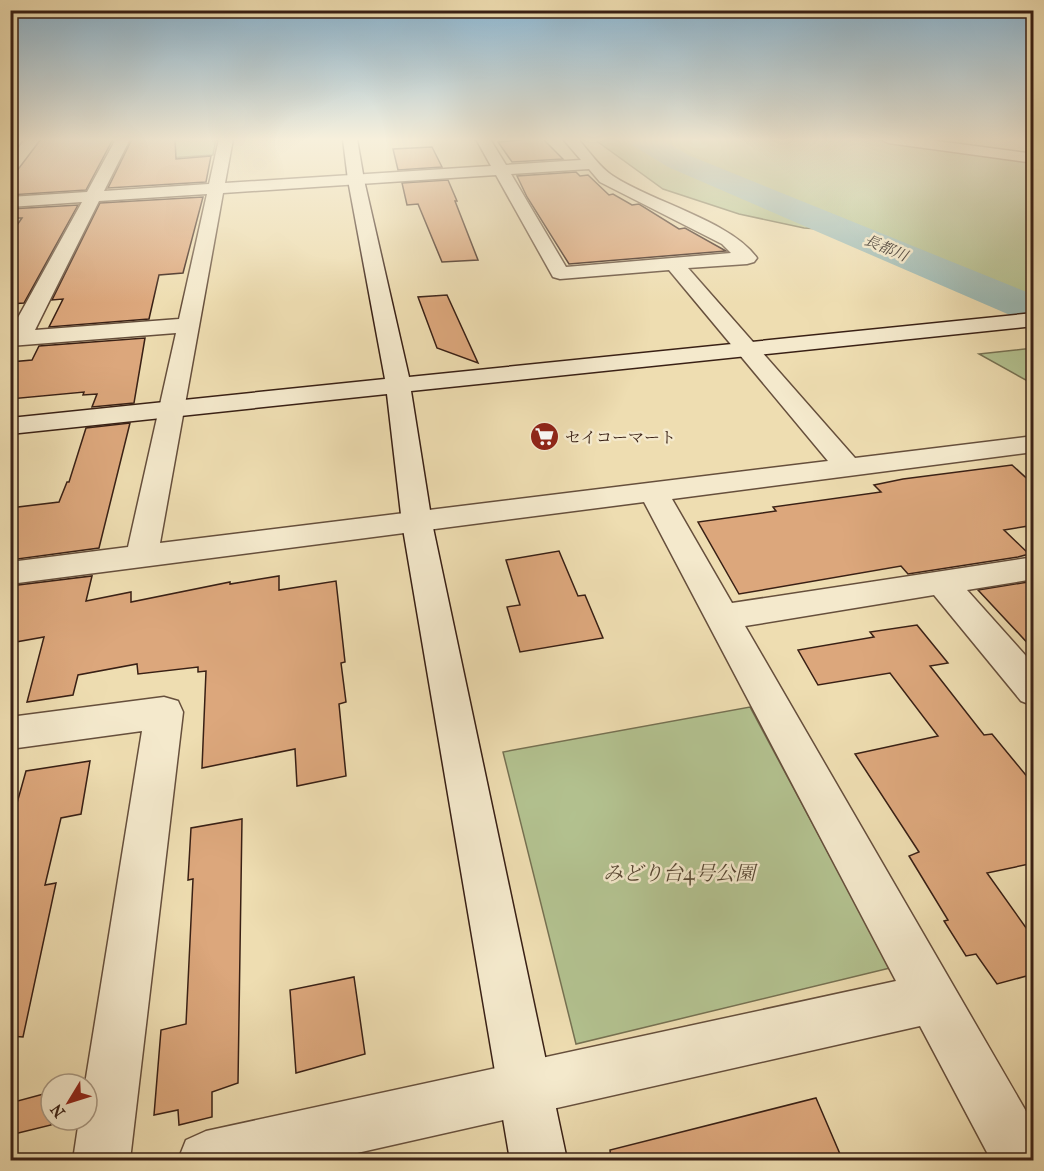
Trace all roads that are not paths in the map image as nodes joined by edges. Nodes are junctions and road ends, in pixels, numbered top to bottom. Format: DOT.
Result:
graph roads {
  1 [pos="95,194"];
  2 [pos="145,194"];
  3 [pos="215,194"];
  4 [pos="359,194"];
  5 [pos="514,194"];
  6 [pos="635,194"];
  7 [pos="93,197"];
  8 [pos="10,202"];
  9 [pos="674,264"];
  10 [pos="1034,318"];
  11 [pos="188,325"];
  12 [pos="15,339"];
  13 [pos="746,348"];
  14 [pos="398,384"];
  15 [pos="171,408"];
  16 [pos="10,426"];
  17 [pos="1034,444"];
  18 [pos="849,468"];
  19 [pos="654,493"];
  20 [pos="417,523"];
  21 [pos="142,557"];
  22 [pos="1034,568"];
  23 [pos="10,573"];
  24 [pos="942,582"];
  25 [pos="723,617"];
  26 [pos="1034,691"];
  27 [pos="10,733"];
  28 [pos="933,998"];
  29 [pos="525,1087"];
  30 [pos="101,1161"];
  31 [pos="206,1161"];
  32 [pos="539,1161"];
  33 [pos="1022,1161"];
  1 -- 7 [label="street"];
  2 -- 7 [label="street"];
  3 -- 11 [label="street"];
  4 -- 14 [label="street"];
  5 -- 9 [label="street"];
  6 -- 9 [label="street"];
  7 -- 8 [label="street"];
  7 -- 12 [label="street"];
  9 -- 13 [label="street"];
  10 -- 13 [label="street"];
  11 -- 12 [label="street"];
  11 -- 15 [label="street"];
  13 -- 14 [label="street"];
  13 -- 18 [label="street"];
  14 -- 15 [label="street"];
  14 -- 20 [label="street"];
  15 -- 16 [label="street"];
  15 -- 21 [label="street"];
  17 -- 18 [label="street"];
  18 -- 19 [label="street"];
  19 -- 20 [label="street"];
  19 -- 25 [label="street"];
  20 -- 21 [label="street"];
  20 -- 29 [label="street"];
  21 -- 23 [label="street"];
  22 -- 24 [label="street"];
  24 -- 25 [label="street"];
  24 -- 26 [label="street"];
  25 -- 28 [label="street"];
  27 -- 30 [label="street"];
  28 -- 29 [label="street"];
  28 -- 33 [label="street"];
  29 -- 31 [label="street"];
  29 -- 32 [label="street"];
}
